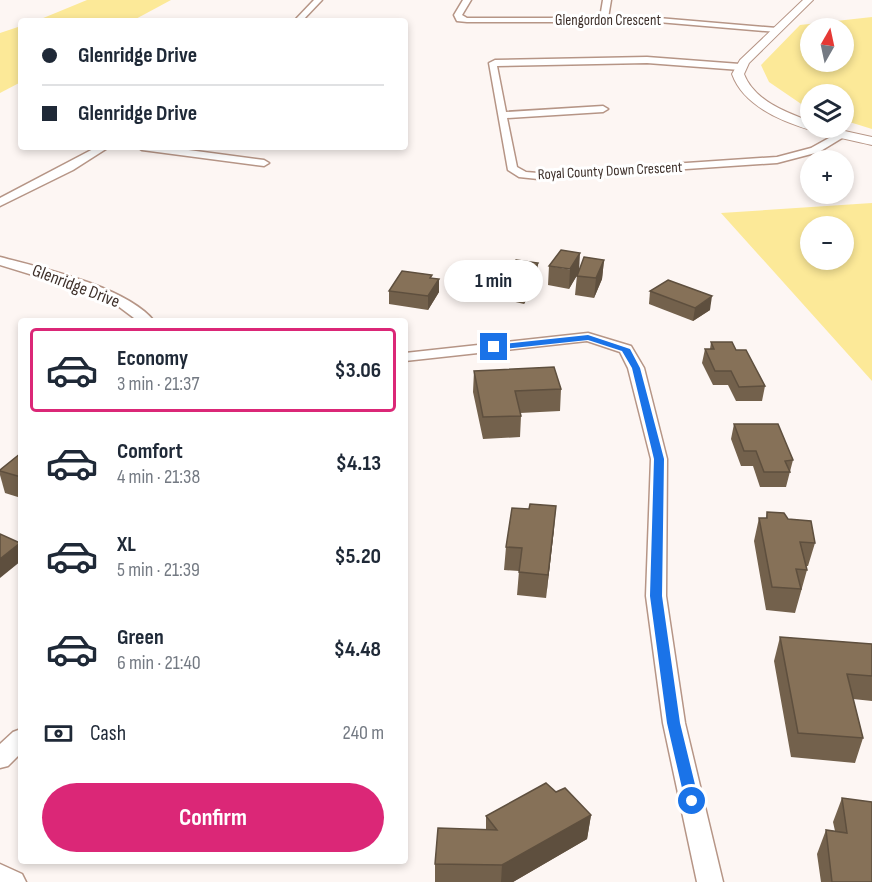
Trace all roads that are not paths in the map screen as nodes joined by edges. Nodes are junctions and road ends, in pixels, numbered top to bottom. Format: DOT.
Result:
graph roads {
  1 [pos="318,0"];
  2 [pos="467,0"];
  3 [pos="607,0"];
  4 [pos="808,0"];
  5 [pos="301,18"];
  6 [pos="604,20"];
  7 [pos="777,30"];
  8 [pos="740,67"];
  9 [pos="603,109"];
  10 [pos="502,115"];
  11 [pos="800,121"];
  12 [pos="854,137"];
  13 [pos="837,138"];
  14 [pos="872,141"];
  15 [pos="99,150"];
  16 [pos="165,150"];
  17 [pos="264,163"];
  18 [pos="0,203"];
  19 [pos="0,261"];
  20 [pos="143,318"];
  21 [pos="408,357"];
  22 [pos="18,741"];
  23 [pos="0,759"];
  24 [pos="0,875"];
  25 [pos="13,882"];
  26 [pos="710,882"];
  1 -- 5 [label="street"];
  2 -- 6 [label="street, Glengordon Crescent"];
  3 -- 6 [label="street"];
  4 -- 7 [label="street"];
  6 -- 7 [label="street, Glengordon Crescent"];
  7 -- 8 [label="street"];
  8 -- 10 [label="street, Royal County Down Crescent"];
  8 -- 11 [label="street"];
  9 -- 10 [label="street"];
  10 -- 13 [label="street, Royal County Down Crescent"];
  12 -- 14 [label="street"];
  15 -- 18 [label="street"];
  16 -- 17 [label="street"];
  19 -- 20 [label="street, Glenridge Drive"];
  21 -- 26 [label="street"];
  22 -- 23 [label="street"];
  24 -- 25 [label="street"];
}
